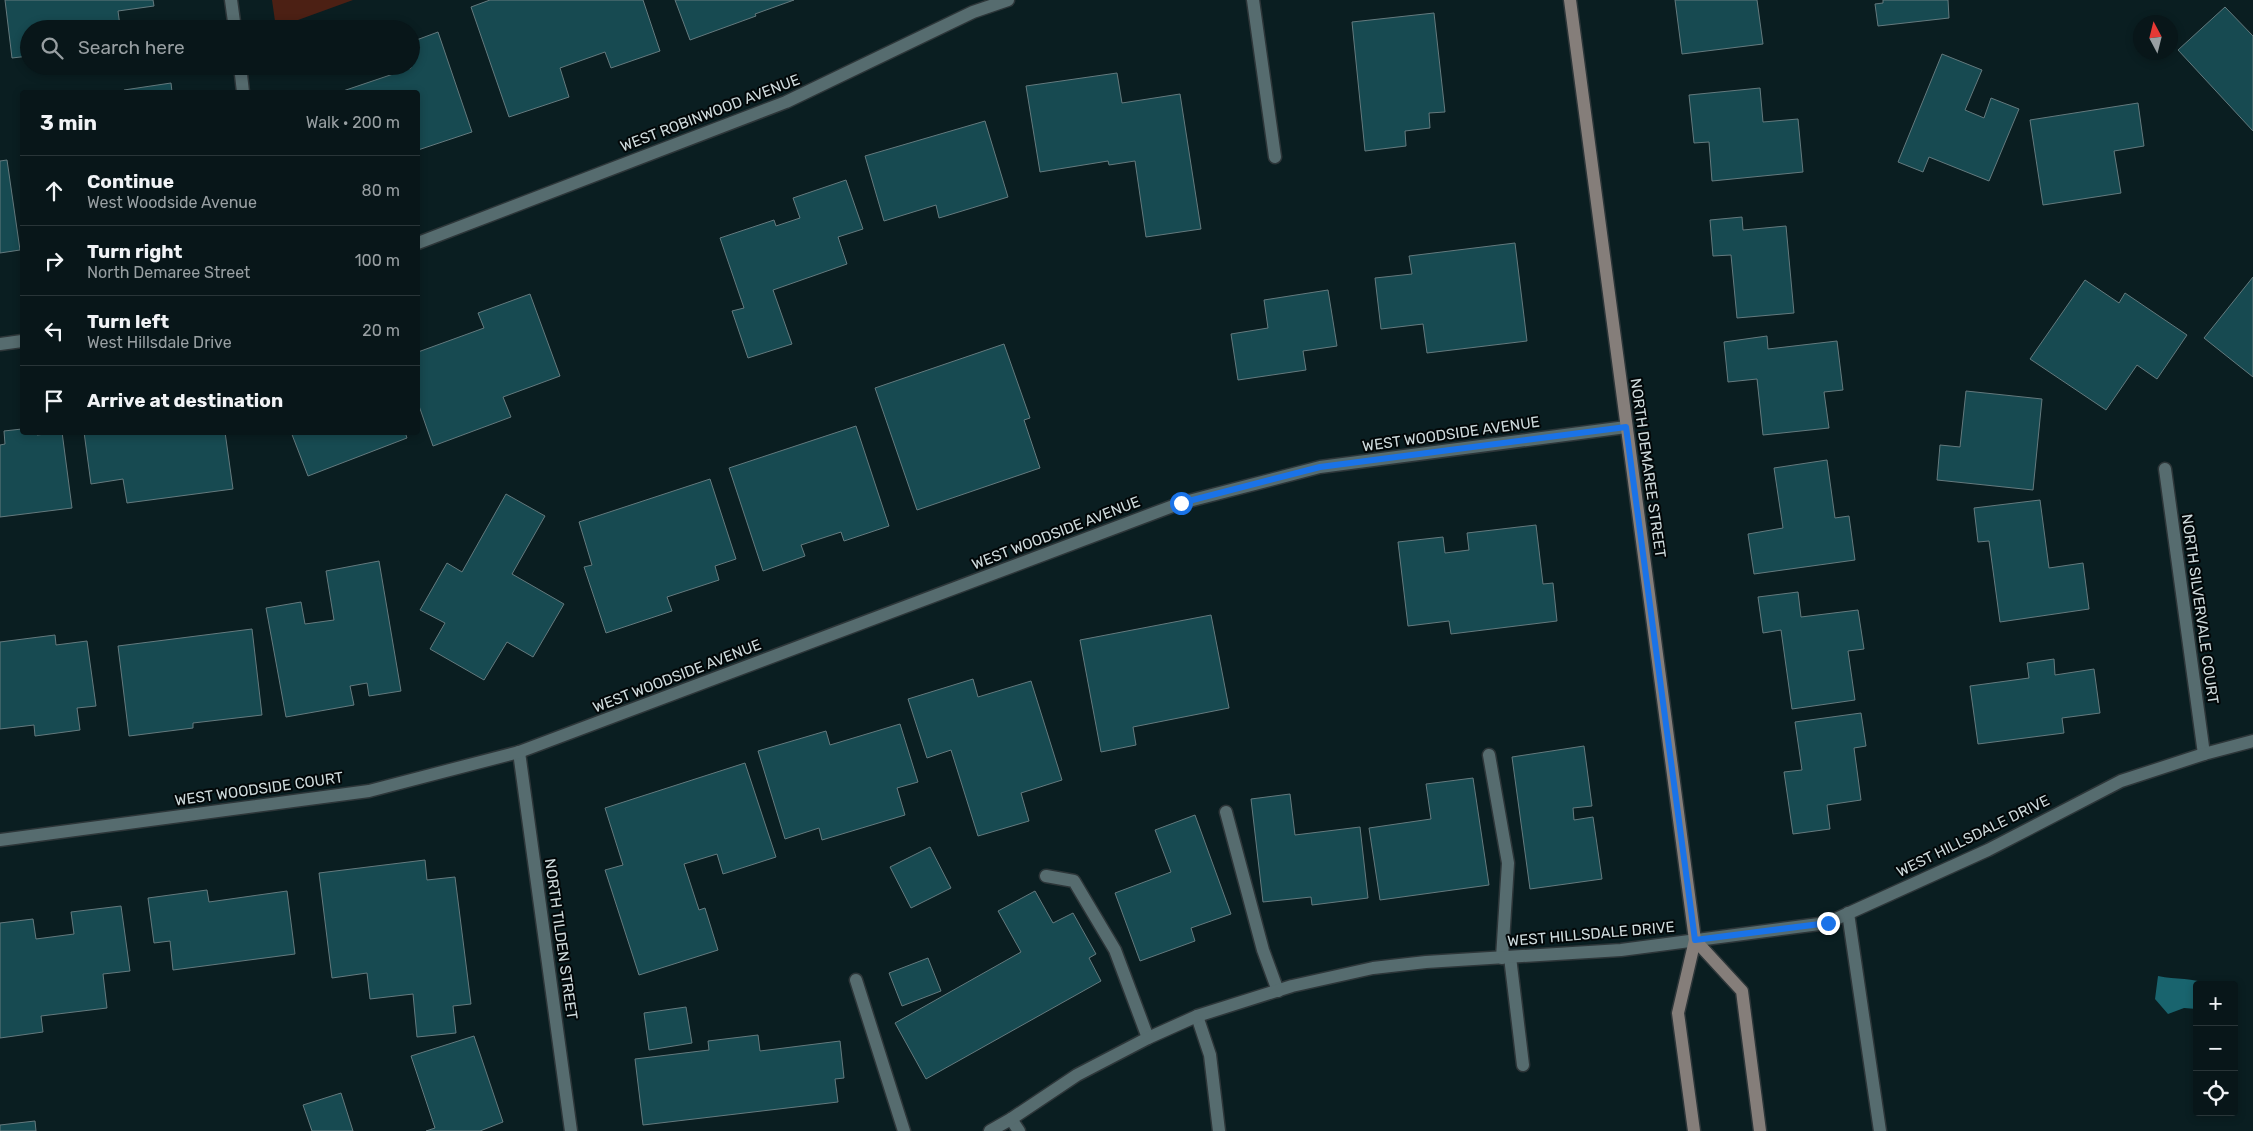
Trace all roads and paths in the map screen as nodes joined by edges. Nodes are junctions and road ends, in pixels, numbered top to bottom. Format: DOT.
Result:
graph roads {
  1 [pos="231,0"];
  2 [pos="1008,0"];
  3 [pos="1253,0"];
  4 [pos="1570,0"];
  5 [pos="234,20"];
  6 [pos="241,75"];
  7 [pos="243,90"];
  8 [pos="1275,157"];
  9 [pos="420,242"];
  10 [pos="20,340"];
  11 [pos="0,344"];
  12 [pos="1626,427"];
  13 [pos="2165,469"];
  14 [pos="2253,741"];
  15 [pos="519,752"];
  16 [pos="2204,754"];
  17 [pos="1489,755"];
  18 [pos="1226,812"];
  19 [pos="0,840"];
  20 [pos="1046,876"];
  21 [pos="1848,914"];
  22 [pos="1695,940"];
  23 [pos="1506,958"];
  24 [pos="856,980"];
  25 [pos="1278,991"];
  26 [pos="1197,1016"];
  27 [pos="1148,1038"];
  28 [pos="1523,1065"];
  29 [pos="1011,1119"];
  30 [pos="571,1131"];
  31 [pos="904,1131"];
  32 [pos="990,1131"];
  33 [pos="1019,1131"];
  34 [pos="1220,1131"];
  35 [pos="1694,1131"];
  36 [pos="1760,1131"];
  37 [pos="1880,1131"];
  1 -- 5 [label="street"];
  2 -- 9 [label="street, WEST ROBINWOOD AVENUE"];
  3 -- 8 [label="street"];
  4 -- 12 [label="main road, NORTH DEMAREE STREET"];
  6 -- 7 [label="street"];
  10 -- 11 [label="street"];
  12 -- 15 [label="street, WEST WOODSIDE AVENUE"];
  12 -- 22 [label="main road, NORTH DEMAREE STREET"];
  13 -- 16 [label="street, NORTH SILVERVALE COURT"];
  14 -- 16 [label="street, WEST HILLSDALE DRIVE"];
  15 -- 19 [label="street, WEST WOODSIDE COURT"];
  15 -- 30 [label="street, NORTH TILDEN STREET"];
  16 -- 21 [label="street, WEST HILLSDALE DRIVE"];
  17 -- 23 [label="street"];
  18 -- 25 [label="street"];
  20 -- 27 [label="street"];
  21 -- 22 [label="street, WEST HILLSDALE DRIVE"];
  21 -- 37 [label="street"];
  22 -- 23 [label="street, WEST HILLSDALE DRIVE"];
  22 -- 35 [label="main road, NORTH DEMAREE STREET"];
  22 -- 36 [label="main road"];
  23 -- 25 [label="street, WEST HILLSDALE DRIVE"];
  23 -- 28 [label="street"];
  24 -- 31 [label="street"];
  25 -- 26 [label="street, WEST HILLSDALE DRIVE"];
  26 -- 27 [label="street, WEST HILLSDALE DRIVE"];
  26 -- 34 [label="street"];
  27 -- 29 [label="street, WEST HILLSDALE DRIVE"];
  29 -- 32 [label="street, WEST HILLSDALE DRIVE"];
  29 -- 33 [label="street"];
}
